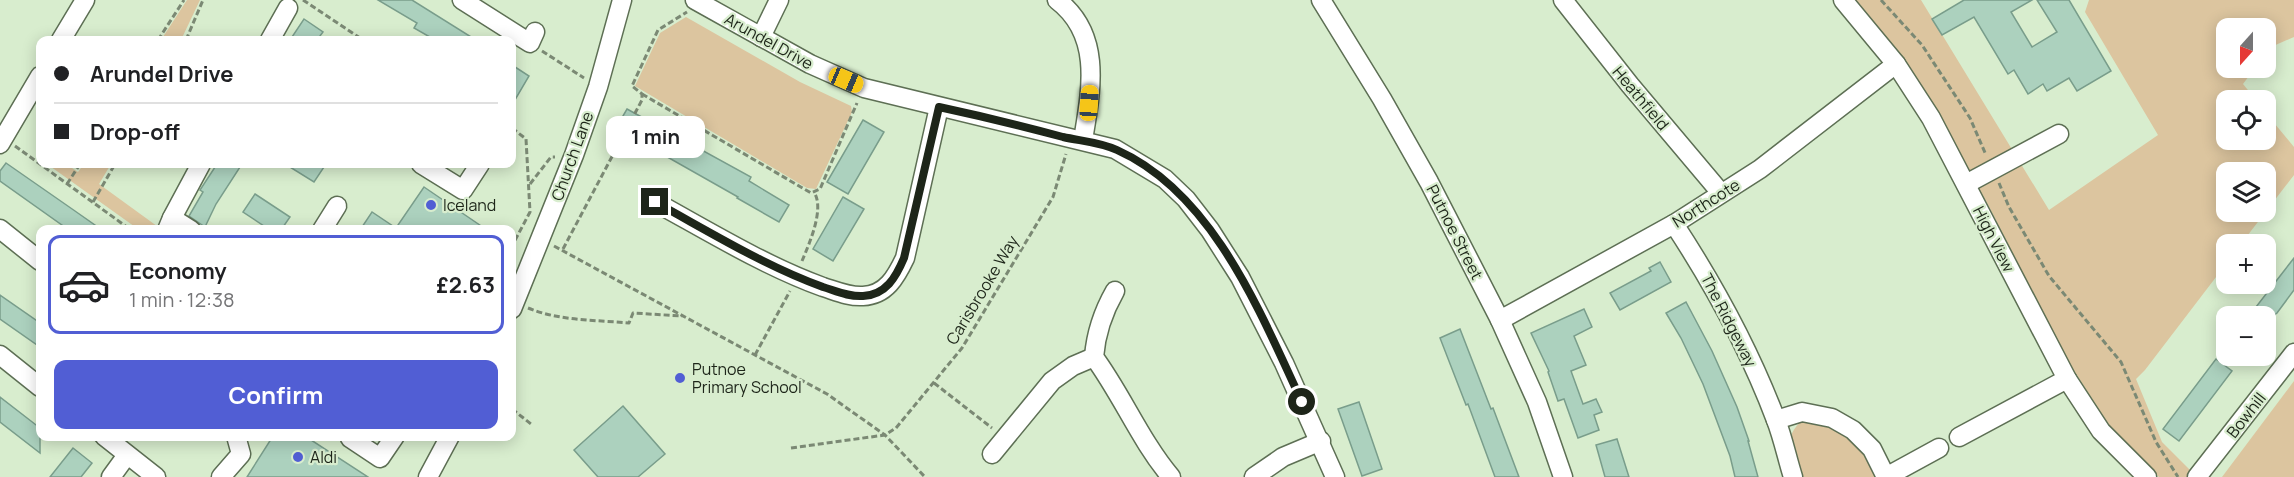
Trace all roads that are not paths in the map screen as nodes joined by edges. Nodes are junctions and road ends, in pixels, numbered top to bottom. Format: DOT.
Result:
graph roads {
  1 [pos="622,0"];
  2 [pos="779,0"];
  3 [pos="1057,0"];
  4 [pos="1563,0"];
  5 [pos="1843,0"];
  6 [pos="80,2"];
  7 [pos="468,2"];
  8 [pos="698,2"];
  9 [pos="1329,3"];
  10 [pos="296,4"];
  11 [pos="63,36"];
  12 [pos="273,36"];
  13 [pos="761,37"];
  14 [pos="533,38"];
  15 [pos="1896,64"];
  16 [pos="36,83"];
  17 [pos="939,107"];
  18 [pos="2060,134"];
  19 [pos="1076,139"];
  20 [pos="2,141"];
  21 [pos="199,168"];
  22 [pos="435,168"];
  23 [pos="477,168"];
  24 [pos="1966,184"];
  25 [pos="1721,193"];
  26 [pos="655,202"];
  27 [pos="337,206"];
  28 [pos="170,224"];
  29 [pos="1674,224"];
  30 [pos="325,225"];
  31 [pos="0,229"];
  32 [pos="36,258"];
  33 [pos="1115,291"];
  34 [pos="516,299"];
  35 [pos="1500,320"];
  36 [pos="2294,353"];
  37 [pos="0,355"];
  38 [pos="1094,357"];
  39 [pos="2067,379"];
  40 [pos="36,384"];
  41 [pos="1776,420"];
  42 [pos="1959,437"];
  43 [pos="110,441"];
  44 [pos="237,441"];
  45 [pos="354,441"];
  46 [pos="391,441"];
  47 [pos="447,441"];
  48 [pos="1321,441"];
  49 [pos="1940,448"];
  50 [pos="992,454"];
  51 [pos="127,455"];
  52 [pos="111,477"];
  53 [pos="156,477"];
  54 [pos="221,477"];
  55 [pos="428,477"];
  56 [pos="1171,477"];
  57 [pos="1254,477"];
  58 [pos="1335,477"];
  59 [pos="1563,477"];
  60 [pos="1793,477"];
  61 [pos="1886,477"];
  62 [pos="2147,477"];
  63 [pos="2197,477"];
  1 -- 34 [label="street, Church Lane"];
  2 -- 13 [label="street"];
  3 -- 19 [label="street"];
  4 -- 25 [label="street, Heathfield"];
  5 -- 15 [label="street, High View"];
  6 -- 11 [label="street"];
  7 -- 14 [label="street"];
  8 -- 13 [label="street, Arundel Drive"];
  9 -- 35 [label="street, Putnoe Street"];
  10 -- 12 [label="street"];
  13 -- 17 [label="street, Arundel Drive"];
  15 -- 24 [label="street, High View"];
  15 -- 25 [label="street, Northcote"];
  16 -- 20 [label="street"];
  17 -- 19 [label="street, Arundel Drive"];
  17 -- 26 [label="street"];
  18 -- 24 [label="street"];
  19 -- 48 [label="street, Arundel Drive"];
  21 -- 28 [label="street"];
  22 -- 23 [label="street"];
  24 -- 39 [label="street, High View"];
  25 -- 29 [label="street, Northcote"];
  27 -- 30 [label="street"];
  29 -- 35 [label="street, Northcote"];
  29 -- 41 [label="street, The Ridgeway"];
  31 -- 32 [label="street"];
  33 -- 38 [label="street"];
  35 -- 59 [label="street, Putnoe Street"];
  36 -- 63 [label="street, Bowhill"];
  37 -- 40 [label="street"];
  38 -- 50 [label="street"];
  38 -- 56 [label="street"];
  39 -- 42 [label="street"];
  39 -- 62 [label="street, High View"];
  41 -- 60 [label="street, The Ridgeway"];
  41 -- 61 [label="street"];
  43 -- 51 [label="street"];
  44 -- 54 [label="street"];
  45 -- 46 [label="street"];
  47 -- 55 [label="street"];
  48 -- 57 [label="street"];
  48 -- 58 [label="street, Arundel Drive"];
  49 -- 61 [label="street"];
  51 -- 52 [label="street"];
  51 -- 53 [label="street"];
}
